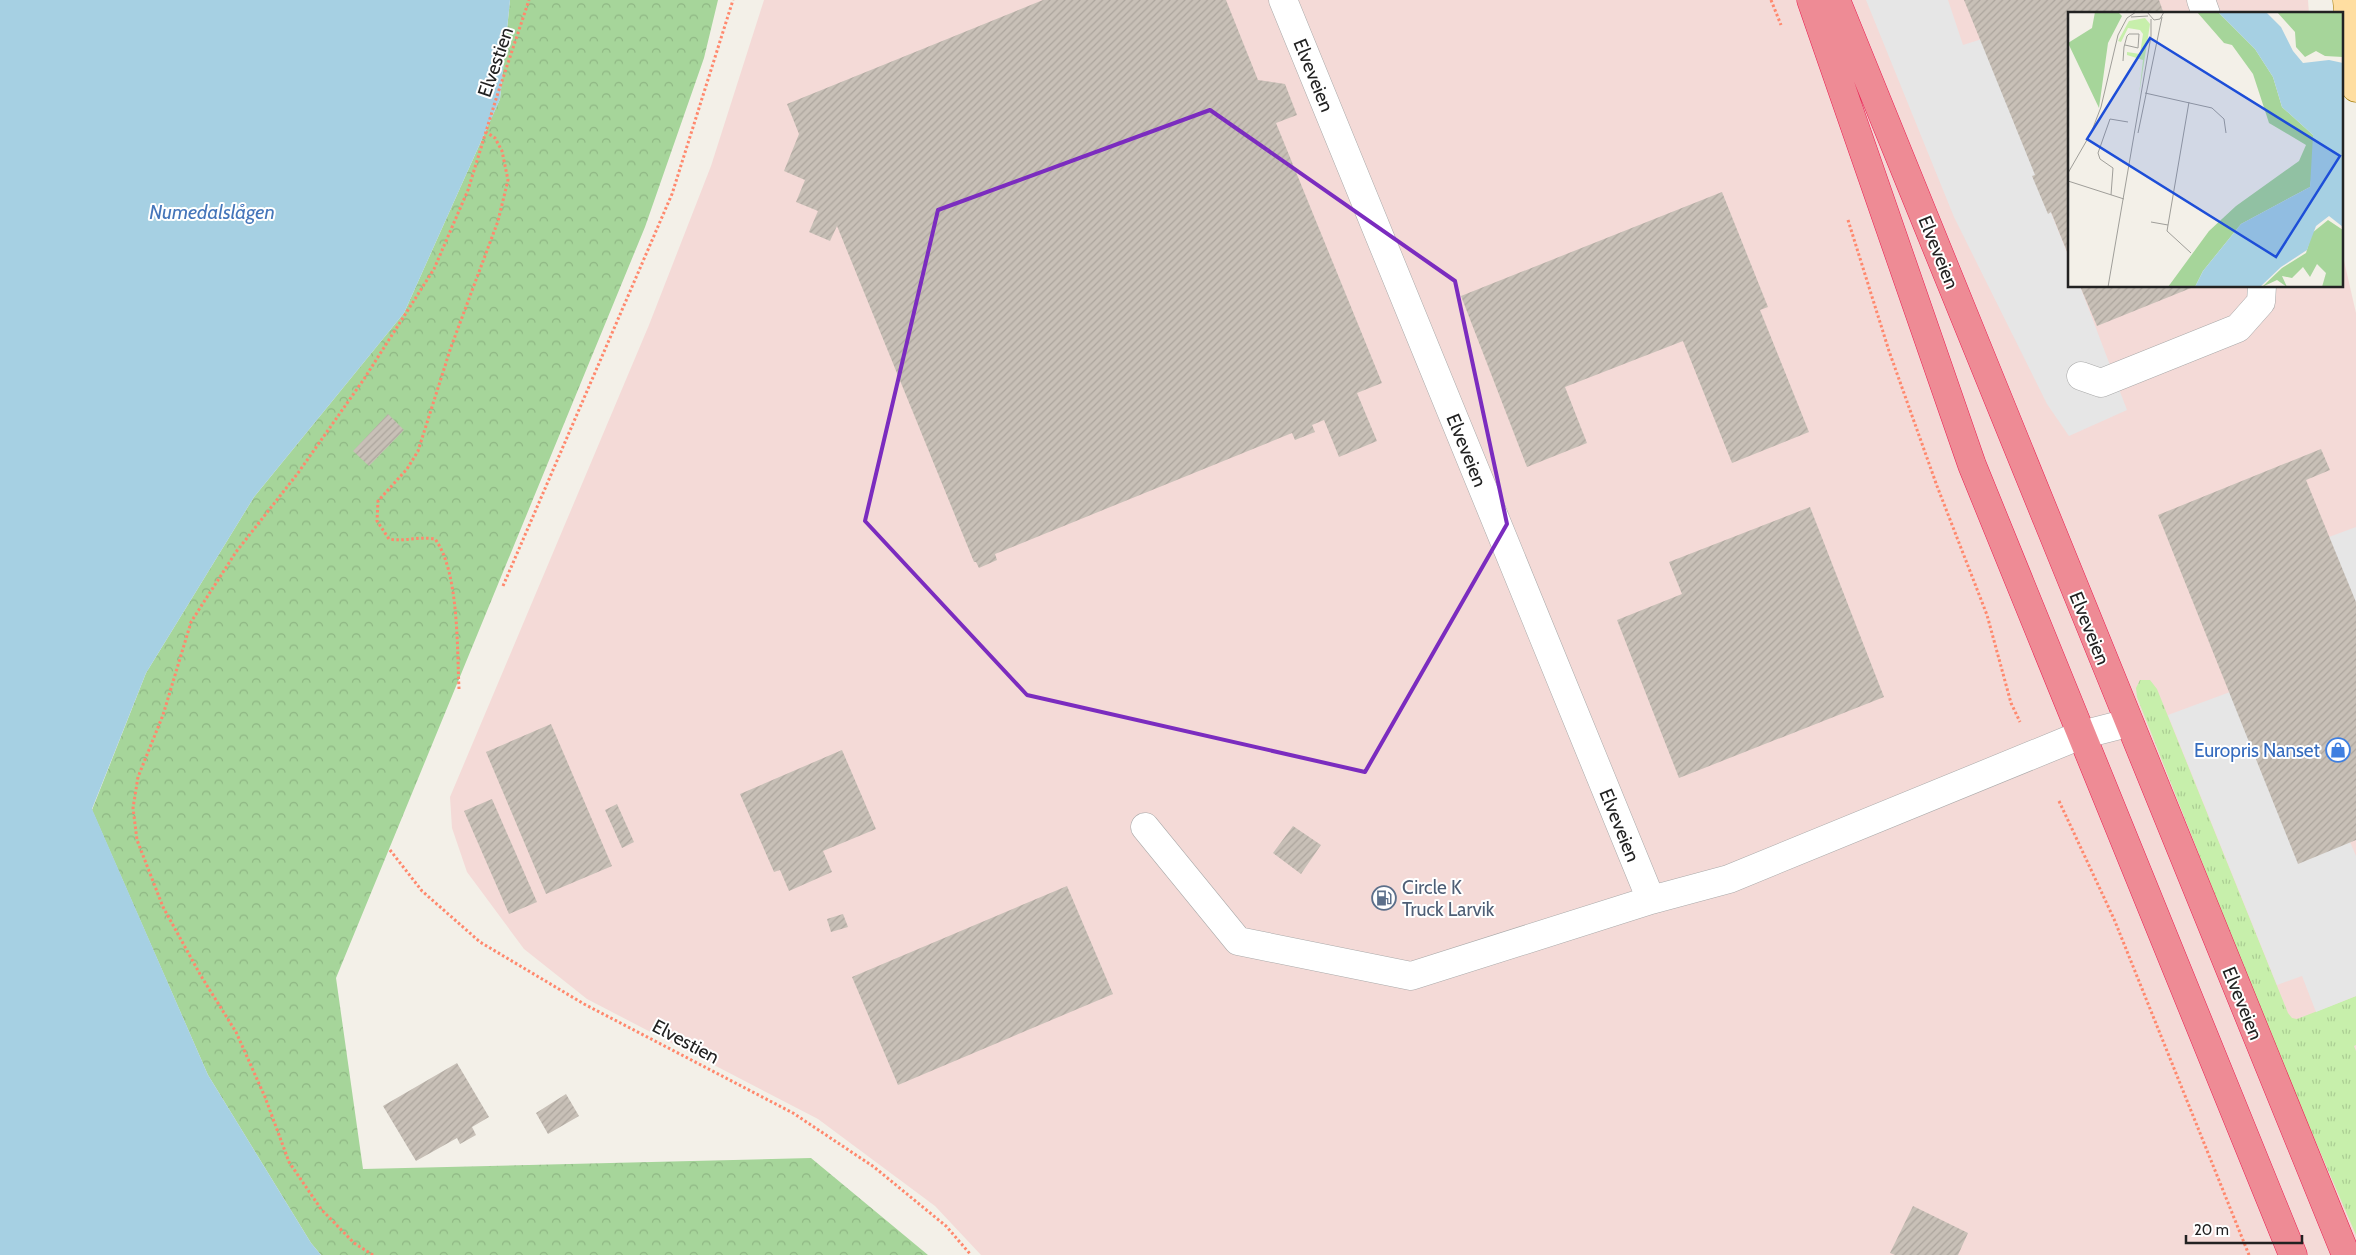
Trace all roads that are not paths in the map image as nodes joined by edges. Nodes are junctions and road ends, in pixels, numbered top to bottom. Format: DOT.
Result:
graph roads {
  1 [pos="1284,0"];
  2 [pos="1811,0"];
  3 [pos="1836,0"];
  4 [pos="2201,0"];
  5 [pos="2348,0"];
  6 [pos="2205,12"];
  7 [pos="2356,88"];
  8 [pos="2262,288"];
  9 [pos="2081,376"];
  10 [pos="2128,723"];
  11 [pos="2081,736"];
  12 [pos="1145,827"];
  13 [pos="1651,900"];
  14 [pos="2294,1255"];
  15 [pos="2346,1255"];
  1 -- 13 [label="street, Elveveien"];
  2 -- 11 [label="highway, Elveveien"];
  3 -- 10 [label="highway, Elveveien"];
  4 -- 6 [label="street"];
  5 -- 7 [label="main road"];
  8 -- 9 [label="street"];
  10 -- 11 [label="street"];
  10 -- 15 [label="highway, Elveveien"];
  11 -- 13 [label="street"];
  11 -- 14 [label="highway, Elveveien"];
  12 -- 13 [label="street"];
}
